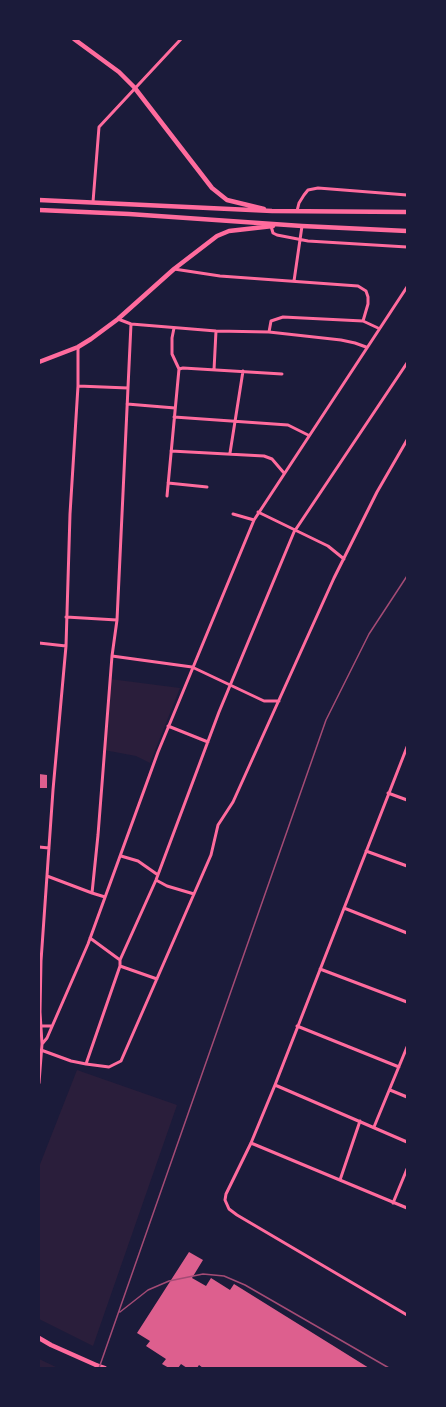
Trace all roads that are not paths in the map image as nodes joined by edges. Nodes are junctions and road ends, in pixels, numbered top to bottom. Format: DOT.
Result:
graph roads {
  1 [pos="74,39"];
  2 [pos="181,39"];
  3 [pos="134,87"];
  4 [pos="407,195"];
  5 [pos="41,200"];
  6 [pos="93,202"];
  7 [pos="39,210"];
  8 [pos="272,211"];
  9 [pos="297,211"];
  10 [pos="407,212"];
  11 [pos="283,224"];
  12 [pos="271,226"];
  13 [pos="302,226"];
  14 [pos="407,231"];
  15 [pos="300,238"];
  16 [pos="407,246"];
  17 [pos="174,269"];
  18 [pos="294,281"];
  19 [pos="407,287"];
  20 [pos="118,318"];
  21 [pos="363,321"];
  22 [pos="131,324"];
  23 [pos="174,328"];
  24 [pos="378,328"];
  25 [pos="216,331"];
  26 [pos="269,332"];
  27 [pos="78,347"];
  28 [pos="366,347"];
  29 [pos="39,362"];
  30 [pos="407,364"];
  31 [pos="179,369"];
  32 [pos="214,370"];
  33 [pos="243,371"];
  34 [pos="282,374"];
  35 [pos="78,386"];
  36 [pos="128,388"];
  37 [pos="127,404"];
  38 [pos="175,408"];
  39 [pos="174,417"];
  40 [pos="235,421"];
  41 [pos="308,435"];
  42 [pos="407,440"];
  43 [pos="171,451"];
  44 [pos="230,453"];
  45 [pos="284,473"];
  46 [pos="168,483"];
  47 [pos="207,487"];
  48 [pos="168,496"];
  49 [pos="258,512"];
  50 [pos="233,514"];
  51 [pos="254,520"];
  52 [pos="296,531"];
  53 [pos="344,559"];
  54 [pos="66,617"];
  55 [pos="117,620"];
  56 [pos="39,643"];
  57 [pos="66,646"];
  58 [pos="112,656"];
  59 [pos="192,667"];
  60 [pos="230,685"];
  61 [pos="279,701"];
  62 [pos="168,726"];
  63 [pos="208,742"];
  64 [pos="407,747"];
  65 [pos="388,793"];
  66 [pos="407,800"];
  67 [pos="39,847"];
  68 [pos="49,848"];
  69 [pos="366,851"];
  70 [pos="121,856"];
  71 [pos="407,866"];
  72 [pos="158,875"];
  73 [pos="47,876"];
  74 [pos="156,880"];
  75 [pos="92,893"];
  76 [pos="194,894"];
  77 [pos="105,897"];
  78 [pos="344,908"];
  79 [pos="41,929"];
  80 [pos="407,934"];
  81 [pos="90,938"];
  82 [pos="120,960"];
  83 [pos="120,966"];
  84 [pos="320,969"];
  85 [pos="157,979"];
  86 [pos="407,1002"];
  87 [pos="40,1026"];
  88 [pos="52,1026"];
  89 [pos="298,1026"];
  90 [pos="42,1044"];
  91 [pos="407,1047"];
  92 [pos="41,1050"];
  93 [pos="86,1064"];
  94 [pos="399,1067"];
  95 [pos="39,1072"];
  96 [pos="39,1083"];
  97 [pos="275,1085"];
  98 [pos="390,1090"];
  99 [pos="407,1097"];
  100 [pos="360,1121"];
  101 [pos="374,1127"];
  102 [pos="407,1142"];
  103 [pos="251,1143"];
  104 [pos="407,1169"];
  105 [pos="340,1180"];
  106 [pos="393,1203"];
  107 [pos="407,1208"];
  108 [pos="407,1315"];
  109 [pos="39,1338"];
  110 [pos="96,1365"];
  111 [pos="105,1368"];
  1 -- 3 [label="main road"];
  2 -- 3 [label="street"];
  3 -- 6 [label="street"];
  3 -- 8 [label="main road"];
  4 -- 9 [label="street"];
  5 -- 6 [label="main road"];
  6 -- 8 [label="main road"];
  7 -- 11 [label="main road"];
  8 -- 9 [label="main road"];
  9 -- 10 [label="main road"];
  11 -- 12 [label="main road"];
  11 -- 13 [label="main road"];
  12 -- 15 [label="street"];
  12 -- 17 [label="main road"];
  13 -- 14 [label="main road"];
  13 -- 15 [label="street"];
  15 -- 16 [label="street"];
  15 -- 18 [label="street"];
  17 -- 18 [label="street"];
  17 -- 20 [label="main road"];
  18 -- 21 [label="street"];
  19 -- 24 [label="street"];
  20 -- 22 [label="street"];
  20 -- 27 [label="main road"];
  21 -- 24 [label="street"];
  21 -- 26 [label="street"];
  22 -- 23 [label="street"];
  22 -- 36 [label="street"];
  23 -- 25 [label="street"];
  23 -- 31 [label="street"];
  24 -- 28 [label="street"];
  25 -- 26 [label="street"];
  25 -- 32 [label="street"];
  26 -- 28 [label="street"];
  27 -- 29 [label="main road"];
  27 -- 35 [label="street"];
  28 -- 41 [label="street"];
  30 -- 52 [label="street"];
  31 -- 32 [label="street"];
  31 -- 38 [label="street"];
  32 -- 33 [label="street"];
  33 -- 34 [label="street"];
  33 -- 40 [label="street"];
  35 -- 36 [label="street"];
  35 -- 54 [label="street"];
  36 -- 37 [label="street"];
  37 -- 38 [label="street"];
  37 -- 55 [label="street"];
  38 -- 39 [label="street"];
  39 -- 40 [label="street"];
  39 -- 43 [label="street"];
  40 -- 41 [label="street"];
  40 -- 44 [label="street"];
  41 -- 45 [label="street"];
  42 -- 53 [label="street"];
  43 -- 44 [label="street"];
  43 -- 46 [label="street"];
  44 -- 45 [label="street"];
  45 -- 49 [label="street"];
  46 -- 47 [label="street"];
  46 -- 48 [label="street"];
  49 -- 51 [label="street"];
  49 -- 52 [label="street"];
  50 -- 51 [label="street"];
  51 -- 59 [label="street"];
  52 -- 53 [label="street"];
  52 -- 60 [label="street"];
  53 -- 61 [label="street"];
  54 -- 55 [label="street"];
  54 -- 57 [label="street"];
  55 -- 58 [label="street"];
  56 -- 57 [label="street"];
  57 -- 68 [label="street"];
  58 -- 59 [label="street"];
  58 -- 75 [label="street"];
  59 -- 60 [label="street"];
  59 -- 62 [label="street"];
  60 -- 61 [label="street"];
  60 -- 63 [label="street"];
  61 -- 76 [label="street"];
  62 -- 63 [label="street"];
  62 -- 70 [label="street"];
  63 -- 72 [label="street"];
  64 -- 65 [label="street"];
  65 -- 66 [label="street"];
  65 -- 69 [label="street"];
  67 -- 68 [label="street"];
  68 -- 73 [label="street"];
  69 -- 71 [label="street"];
  69 -- 78 [label="street"];
  70 -- 72 [label="street"];
  70 -- 77 [label="street"];
  72 -- 74 [label="street"];
  73 -- 75 [label="street"];
  73 -- 79 [label="street"];
  74 -- 76 [label="street"];
  74 -- 82 [label="street"];
  75 -- 77 [label="street"];
  76 -- 85 [label="street"];
  77 -- 81 [label="street"];
  78 -- 80 [label="street"];
  78 -- 84 [label="street"];
  79 -- 87 [label="street"];
  81 -- 82 [label="street"];
  81 -- 88 [label="street"];
  82 -- 83 [label="street"];
  83 -- 85 [label="street"];
  83 -- 93 [label="street"];
  84 -- 86 [label="street"];
  84 -- 89 [label="street"];
  85 -- 93 [label="street"];
  87 -- 88 [label="street"];
  87 -- 90 [label="street"];
  88 -- 90 [label="street"];
  89 -- 94 [label="street"];
  89 -- 97 [label="street"];
  90 -- 92 [label="street"];
  91 -- 94 [label="street"];
  92 -- 93 [label="street"];
  92 -- 95 [label="street"];
  94 -- 98 [label="street"];
  95 -- 96 [label="street"];
  97 -- 100 [label="street"];
  97 -- 103 [label="street"];
  98 -- 99 [label="street"];
  98 -- 101 [label="street"];
  100 -- 101 [label="street"];
  100 -- 105 [label="street"];
  101 -- 102 [label="street"];
  103 -- 105 [label="street"];
  103 -- 108 [label="street"];
  104 -- 106 [label="street"];
  105 -- 106 [label="street"];
  106 -- 107 [label="street"];
  109 -- 110 [label="main road"];
  110 -- 111 [label="main road"];
}
